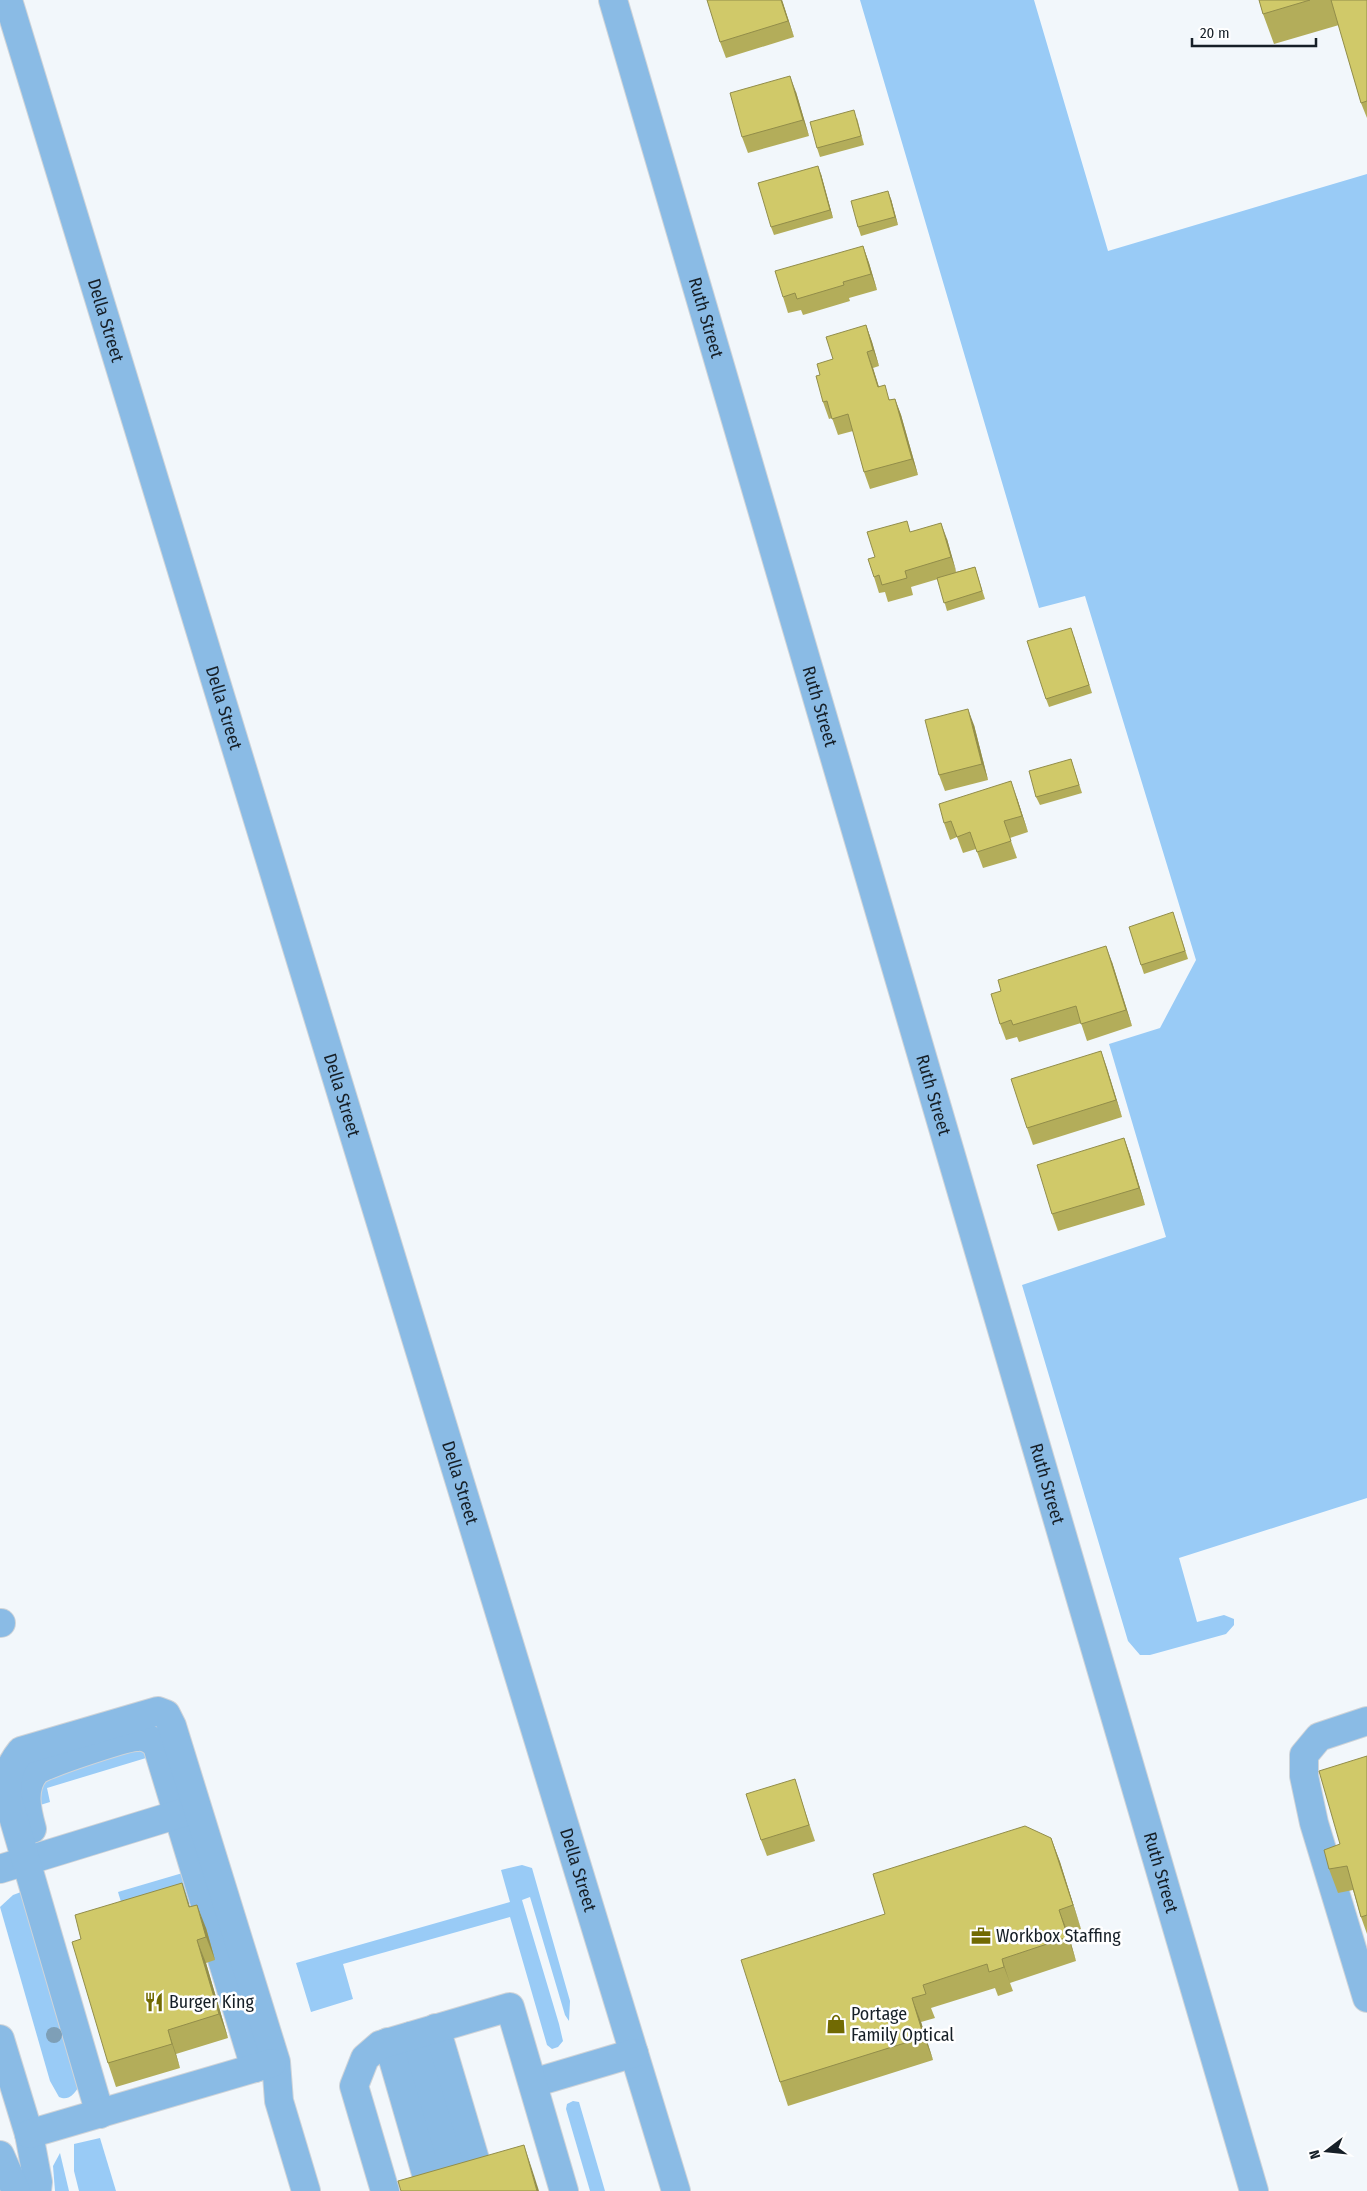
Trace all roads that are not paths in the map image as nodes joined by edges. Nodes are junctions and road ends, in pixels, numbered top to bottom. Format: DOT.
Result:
graph roads {
  1 [pos="8,0"];
  2 [pos="613,0"];
  3 [pos="1367,1721"];
  4 [pos="187,1811"];
  5 [pos="33,1858"];
  6 [pos="0,1868"];
  7 [pos="1367,1998"];
  8 [pos="412,2035"];
  9 [pos="0,2042"];
  10 [pos="634,2053"];
  11 [pos="265,2065"];
  12 [pos="533,2083"];
  13 [pos="100,2114"];
  14 [pos="29,2134"];
  15 [pos="0,2155"];
  16 [pos="469,2187"];
  17 [pos="16,2191"];
  18 [pos="37,2191"];
  19 [pos="306,2191"];
  20 [pos="385,2191"];
  21 [pos="431,2191"];
  22 [pos="564,2191"];
  23 [pos="676,2191"];
  24 [pos="1254,2191"];
  1 -- 10 [label="street, Della Street"];
  2 -- 24 [label="street, Ruth Street"];
  3 -- 7 [label="street"];
  4 -- 5 [label="street"];
  4 -- 5 [label="street"];
  4 -- 11 [label="street"];
  5 -- 6 [label="street"];
  5 -- 13 [label="street"];
  8 -- 12 [label="street"];
  8 -- 16 [label="street"];
  8 -- 20 [label="street"];
  8 -- 21 [label="street"];
  9 -- 14 [label="street"];
  10 -- 12 [label="street"];
  10 -- 23 [label="street, Della Street"];
  11 -- 13 [label="street"];
  11 -- 19 [label="street"];
  12 -- 22 [label="street"];
  13 -- 14 [label="street"];
  14 -- 18 [label="street"];
  15 -- 17 [label="street"];
}
